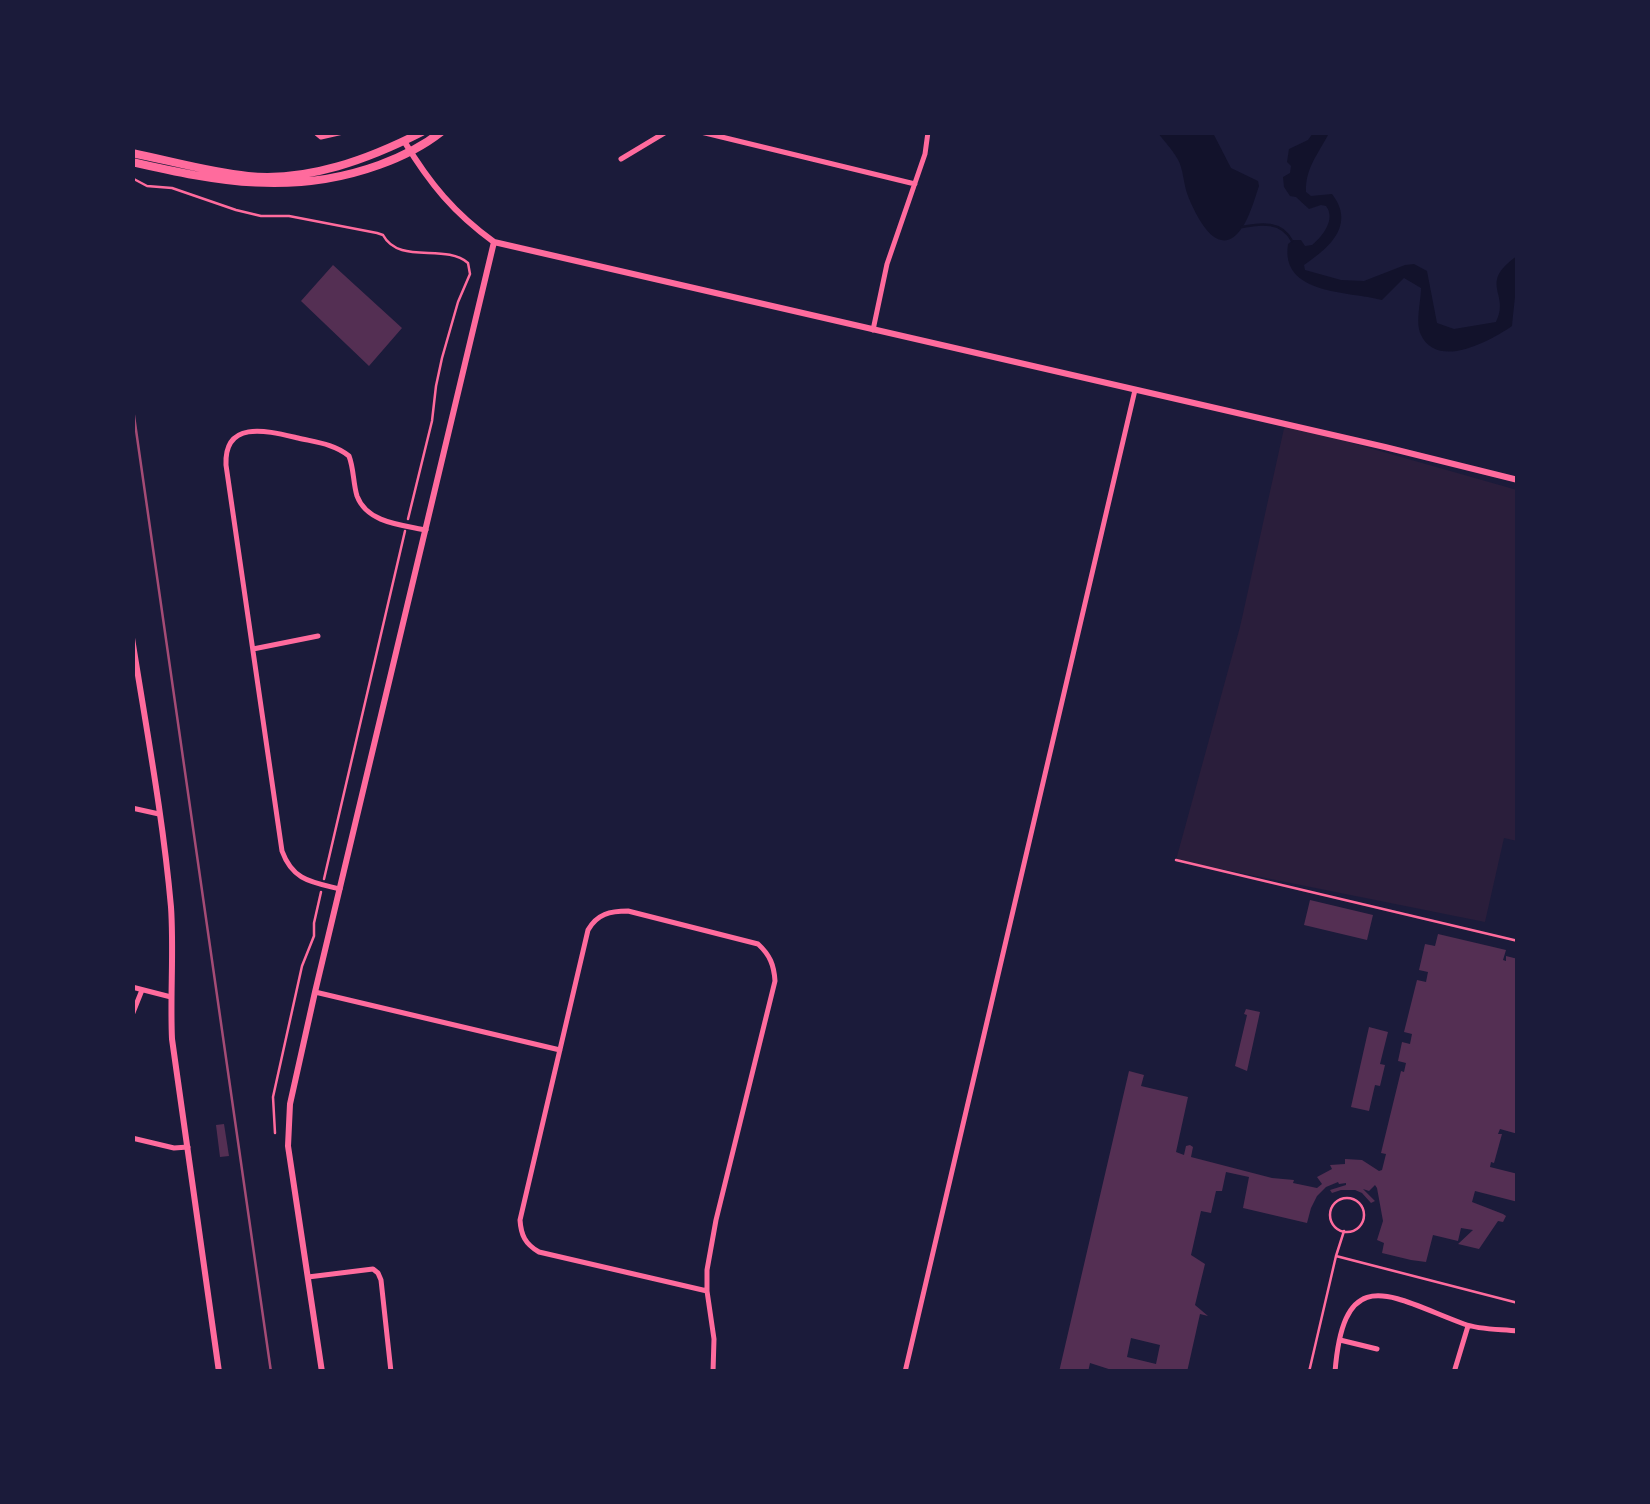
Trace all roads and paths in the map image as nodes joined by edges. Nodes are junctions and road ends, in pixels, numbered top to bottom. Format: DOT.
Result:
graph roads {
  1 [pos="315,132"];
  2 [pos="343,132"];
  3 [pos="422,132"];
  4 [pos="441,132"];
  5 [pos="666,132"];
  6 [pos="701,132"];
  7 [pos="928,132"];
  8 [pos="404,142"];
  9 [pos="410,152"];
  10 [pos="132,153"];
  11 [pos="622,159"];
  12 [pos="132,162"];
  13 [pos="132,178"];
  14 [pos="251,180"];
  15 [pos="914,184"];
  16 [pos="494,242"];
  17 [pos="872,330"];
  18 [pos="1134,390"];
  19 [pos="1518,480"];
  20 [pos="408,516"];
  21 [pos="405,529"];
  22 [pos="426,530"];
  23 [pos="318,636"];
  24 [pos="132,638"];
  25 [pos="253,649"];
  26 [pos="135,674"];
  27 [pos="132,808"];
  28 [pos="159,814"];
  29 [pos="1176,860"];
  30 [pos="323,884"];
  31 [pos="340,888"];
  32 [pos="1518,941"];
  33 [pos="132,988"];
  34 [pos="142,990"];
  35 [pos="315,992"];
  36 [pos="171,997"];
  37 [pos="132,1015"];
  38 [pos="560,1050"];
  39 [pos="275,1133"];
  40 [pos="132,1138"];
  41 [pos="189,1147"];
  42 [pos="1344,1231"];
  43 [pos="1336,1256"];
  44 [pos="308,1277"];
  45 [pos="707,1290"];
  46 [pos="1518,1303"];
  47 [pos="1468,1326"];
  48 [pos="1518,1331"];
  49 [pos="1340,1340"];
  50 [pos="1377,1350"];
  51 [pos="1455,1369"];
  52 [pos="219,1372"];
  53 [pos="322,1372"];
  54 [pos="391,1372"];
  55 [pos="713,1372"];
  56 [pos="904,1372"];
  57 [pos="1309,1372"];
  58 [pos="1335,1372"];
  1 -- 2 [label="street"];
  3 -- 8 [label="main road"];
  4 -- 9 [label="main road"];
  5 -- 11 [label="street"];
  6 -- 15 [label="street"];
  7 -- 15 [label="street"];
  8 -- 9 [label="street"];
  8 -- 14 [label="main road"];
  9 -- 14 [label="main road"];
  9 -- 16 [label="street"];
  10 -- 14 [label="main road"];
  12 -- 14 [label="main road"];
  13 -- 20 [label="path"];
  15 -- 17 [label="street"];
  16 -- 17 [label="street"];
  16 -- 22 [label="street"];
  17 -- 18 [label="street"];
  18 -- 19 [label="street"];
  18 -- 56 [label="street"];
  21 -- 30 [label="path"];
  22 -- 25 [label="street"];
  22 -- 31 [label="street"];
  23 -- 25 [label="street"];
  24 -- 26 [label="street"];
  25 -- 30 [label="street"];
  26 -- 28 [label="street"];
  27 -- 28 [label="street"];
  28 -- 36 [label="street"];
  29 -- 32 [label="lane"];
  30 -- 31 [label="street"];
  30 -- 39 [label="path"];
  31 -- 35 [label="street"];
  33 -- 34 [label="street"];
  34 -- 36 [label="street"];
  34 -- 37 [label="street"];
  35 -- 38 [label="street"];
  35 -- 44 [label="street"];
  36 -- 41 [label="street"];
  38 -- 45 [label="street"];
  38 -- 45 [label="street"];
  40 -- 41 [label="street"];
  41 -- 52 [label="street"];
  42 -- 42 [label="lane"];
  42 -- 43 [label="lane"];
  43 -- 46 [label="lane"];
  43 -- 57 [label="lane"];
  44 -- 53 [label="street"];
  44 -- 54 [label="street"];
  45 -- 55 [label="street"];
  47 -- 48 [label="street"];
  47 -- 49 [label="street"];
  47 -- 51 [label="street"];
  49 -- 50 [label="street"];
  49 -- 58 [label="street"];
}
